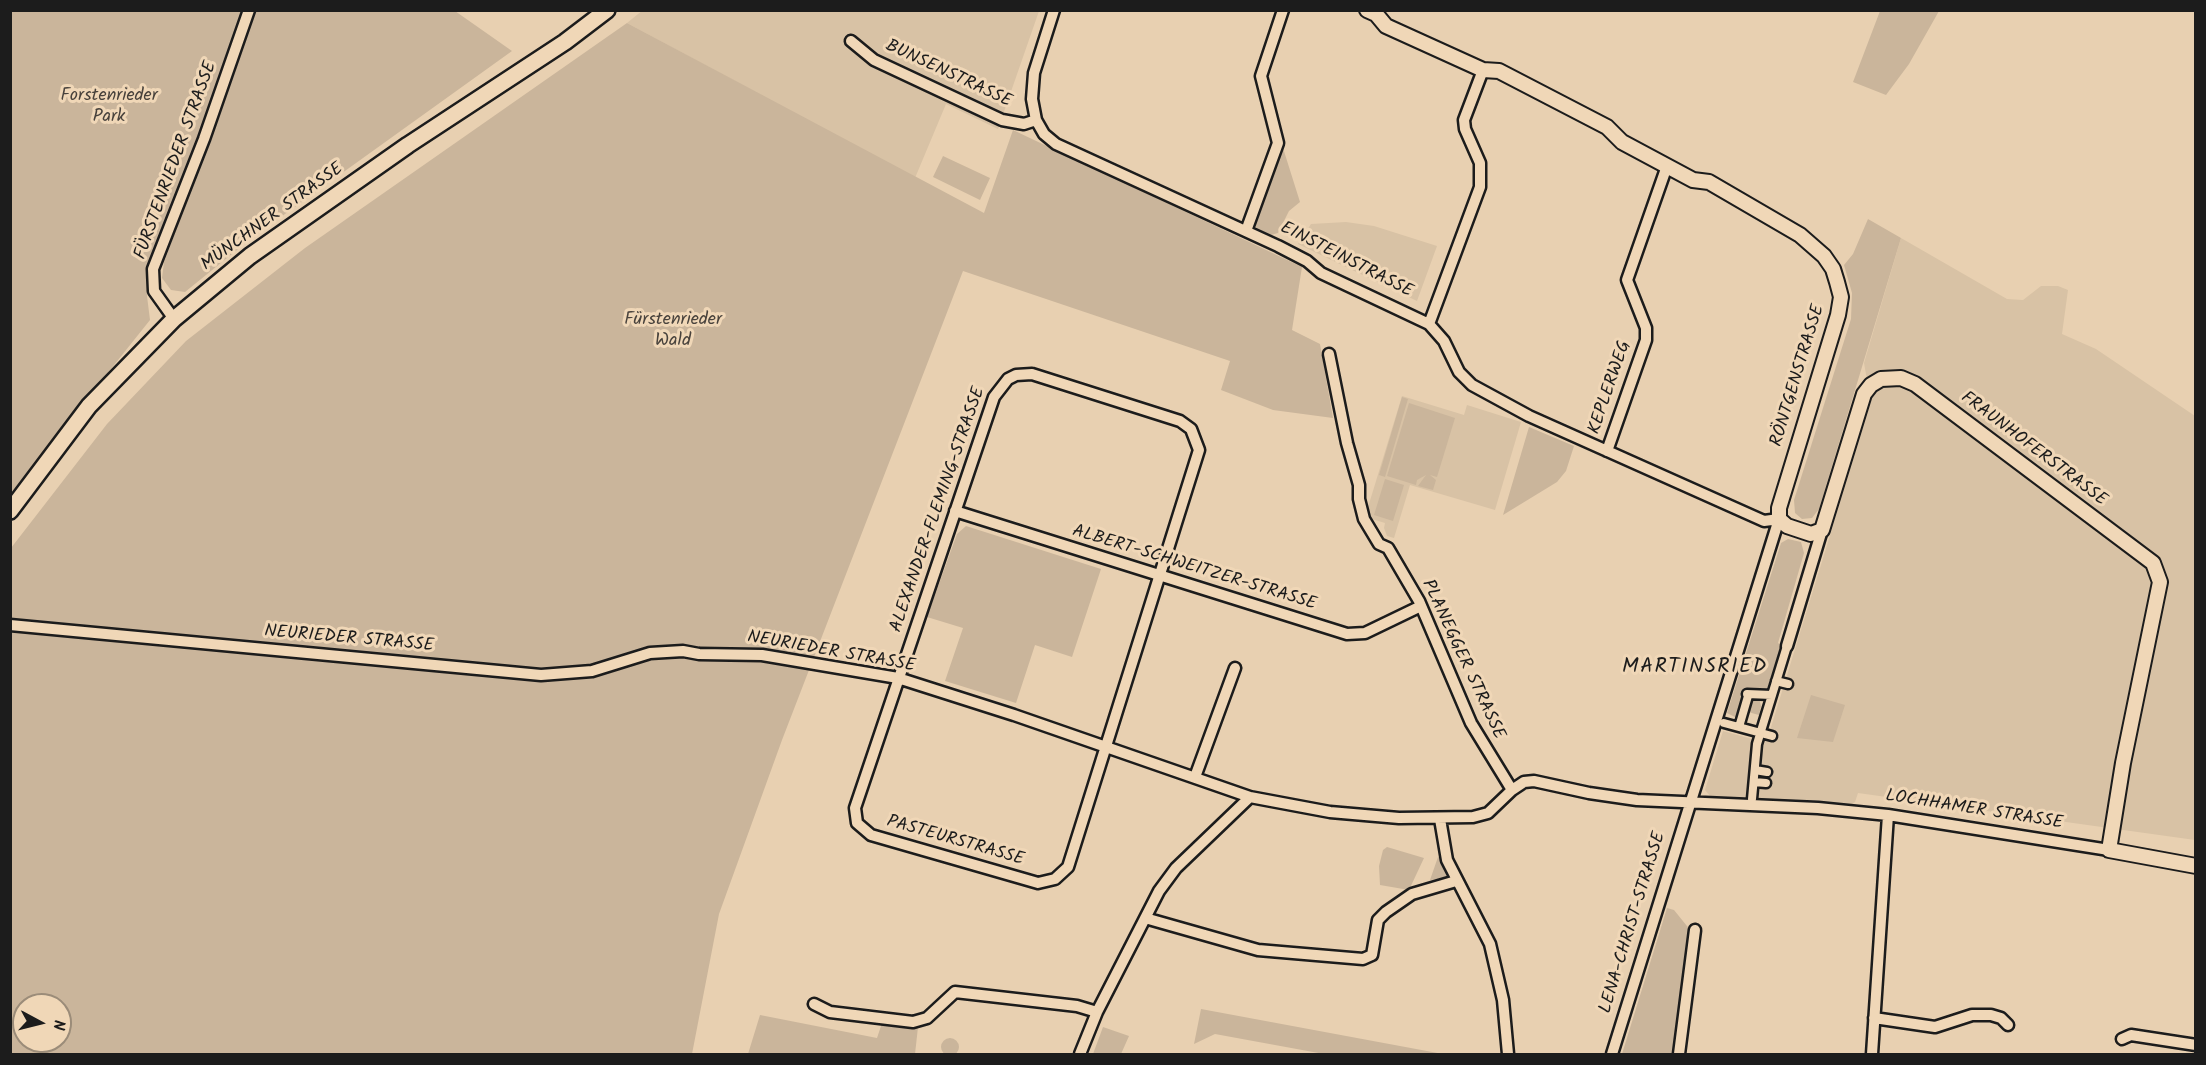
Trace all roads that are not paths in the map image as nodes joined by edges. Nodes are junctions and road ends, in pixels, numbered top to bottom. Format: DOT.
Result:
graph roads {
  1 [pos="249,10"];
  2 [pos="607,10"];
  3 [pos="1054,10"];
  4 [pos="1283,10"];
  5 [pos="1367,10"];
  6 [pos="851,41"];
  7 [pos="1483,70"];
  8 [pos="1036,120"];
  9 [pos="1667,166"];
  10 [pos="1246,231"];
  11 [pos="174,319"];
  12 [pos="1429,324"];
  13 [pos="1329,354"];
  14 [pos="1607,451"];
  15 [pos="10,511"];
  16 [pos="955,511"];
  17 [pos="1779,519"];
  18 [pos="1822,530"];
  19 [pos="1160,575"];
  20 [pos="1421,606"];
  21 [pos="10,625"];
  22 [pos="1786,646"];
  23 [pos="1235,668"];
  24 [pos="898,678"];
  25 [pos="1788,684"];
  26 [pos="1773,687"];
  27 [pos="1724,723"];
  28 [pos="1739,727"];
  29 [pos="1761,732"];
  30 [pos="1772,736"];
  31 [pos="1106,747"];
  32 [pos="1755,770"];
  33 [pos="1767,772"];
  34 [pos="1194,777"];
  35 [pos="1754,782"];
  36 [pos="1766,783"];
  37 [pos="1512,790"];
  38 [pos="1250,797"];
  39 [pos="1689,802"];
  40 [pos="1749,802"];
  41 [pos="1888,815"];
  42 [pos="1440,819"];
  43 [pos="2109,850"];
  44 [pos="2196,866"];
  45 [pos="1456,881"];
  46 [pos="1145,918"];
  47 [pos="1695,930"];
  48 [pos="814,1004"];
  49 [pos="1097,1012"];
  50 [pos="1874,1018"];
  51 [pos="2008,1025"];
  52 [pos="2122,1040"];
  53 [pos="2196,1045"];
  54 [pos="1080,1054"];
  55 [pos="1508,1054"];
  56 [pos="1612,1054"];
  57 [pos="1679,1054"];
  58 [pos="1872,1054"];
  1 -- 11 [label="street, FÜRSTENRIEDER STRASSE"];
  2 -- 11 [label="main road, MÜNCHNER STRASSE"];
  3 -- 8 [label="street"];
  4 -- 10 [label="street"];
  5 -- 7 [label="street, RÖNTGENSTRASSE"];
  6 -- 8 [label="street, BUNSENSTRASSE"];
  7 -- 9 [label="street, RÖNTGENSTRASSE"];
  7 -- 12 [label="street"];
  8 -- 10 [label="street, EINSTEINSTRASSE"];
  9 -- 14 [label="street, KEPLERWEG"];
  9 -- 17 [label="street, RÖNTGENSTRASSE"];
  10 -- 12 [label="street, EINSTEINSTRASSE"];
  11 -- 15 [label="main road, MÜNCHNER STRASSE"];
  12 -- 14 [label="street, EINSTEINSTRASSE"];
  13 -- 20 [label="street, PLANEGGER STRASSE"];
  14 -- 17 [label="street, EINSTEINSTRASSE"];
  16 -- 19 [label="street, ALBERT-SCHWEITZER-STRASSE"];
  16 -- 19 [label="street, ALEXANDER-FLEMING-STRASSE"];
  16 -- 24 [label="street, ALEXANDER-FLEMING-STRASSE"];
  17 -- 18 [label="street, EINSTEINSTRASSE"];
  17 -- 39 [label="street, RÖNTGENSTRASSE"];
  18 -- 22 [label="street, FRAUNHOFERSTRASSE"];
  18 -- 43 [label="street, FRAUNHOFERSTRASSE"];
  19 -- 20 [label="street, ALBERT-SCHWEITZER-STRASSE"];
  19 -- 31 [label="street, PASTEURSTRASSE"];
  20 -- 37 [label="street, PLANEGGER STRASSE"];
  21 -- 24 [label="street, NEURIEDER STRASSE"];
  22 -- 26 [label="street"];
  23 -- 34 [label="street"];
  24 -- 31 [label="street, NEURIEDER STRASSE"];
  24 -- 31 [label="street, PASTEURSTRASSE"];
  25 -- 26 [label="street"];
  26 -- 28 [label="street"];
  26 -- 29 [label="street"];
  27 -- 28 [label="street"];
  28 -- 29 [label="street"];
  29 -- 30 [label="street"];
  29 -- 32 [label="street"];
  31 -- 34 [label="street, NEURIEDER STRASSE"];
  32 -- 33 [label="street"];
  32 -- 35 [label="street"];
  34 -- 38 [label="street, NEURIEDER STRASSE"];
  35 -- 36 [label="street"];
  35 -- 40 [label="street"];
  37 -- 39 [label="street"];
  37 -- 42 [label="street, NEURIEDER STRASSE"];
  38 -- 42 [label="street, NEURIEDER STRASSE"];
  38 -- 46 [label="street"];
  39 -- 40 [label="street"];
  39 -- 56 [label="street, LENA-CHRIST-STRASSE"];
  40 -- 41 [label="street, LOCHHAMER STRASSE"];
  41 -- 43 [label="street, LOCHHAMER STRASSE"];
  41 -- 50 [label="street"];
  42 -- 45 [label="street"];
  43 -- 44 [label="street, LOCHHAMER STRASSE"];
  45 -- 46 [label="street"];
  45 -- 55 [label="street"];
  46 -- 49 [label="street"];
  47 -- 57 [label="street"];
  48 -- 49 [label="street"];
  49 -- 54 [label="street"];
  50 -- 51 [label="street"];
  50 -- 58 [label="street"];
  52 -- 53 [label="street"];
}
